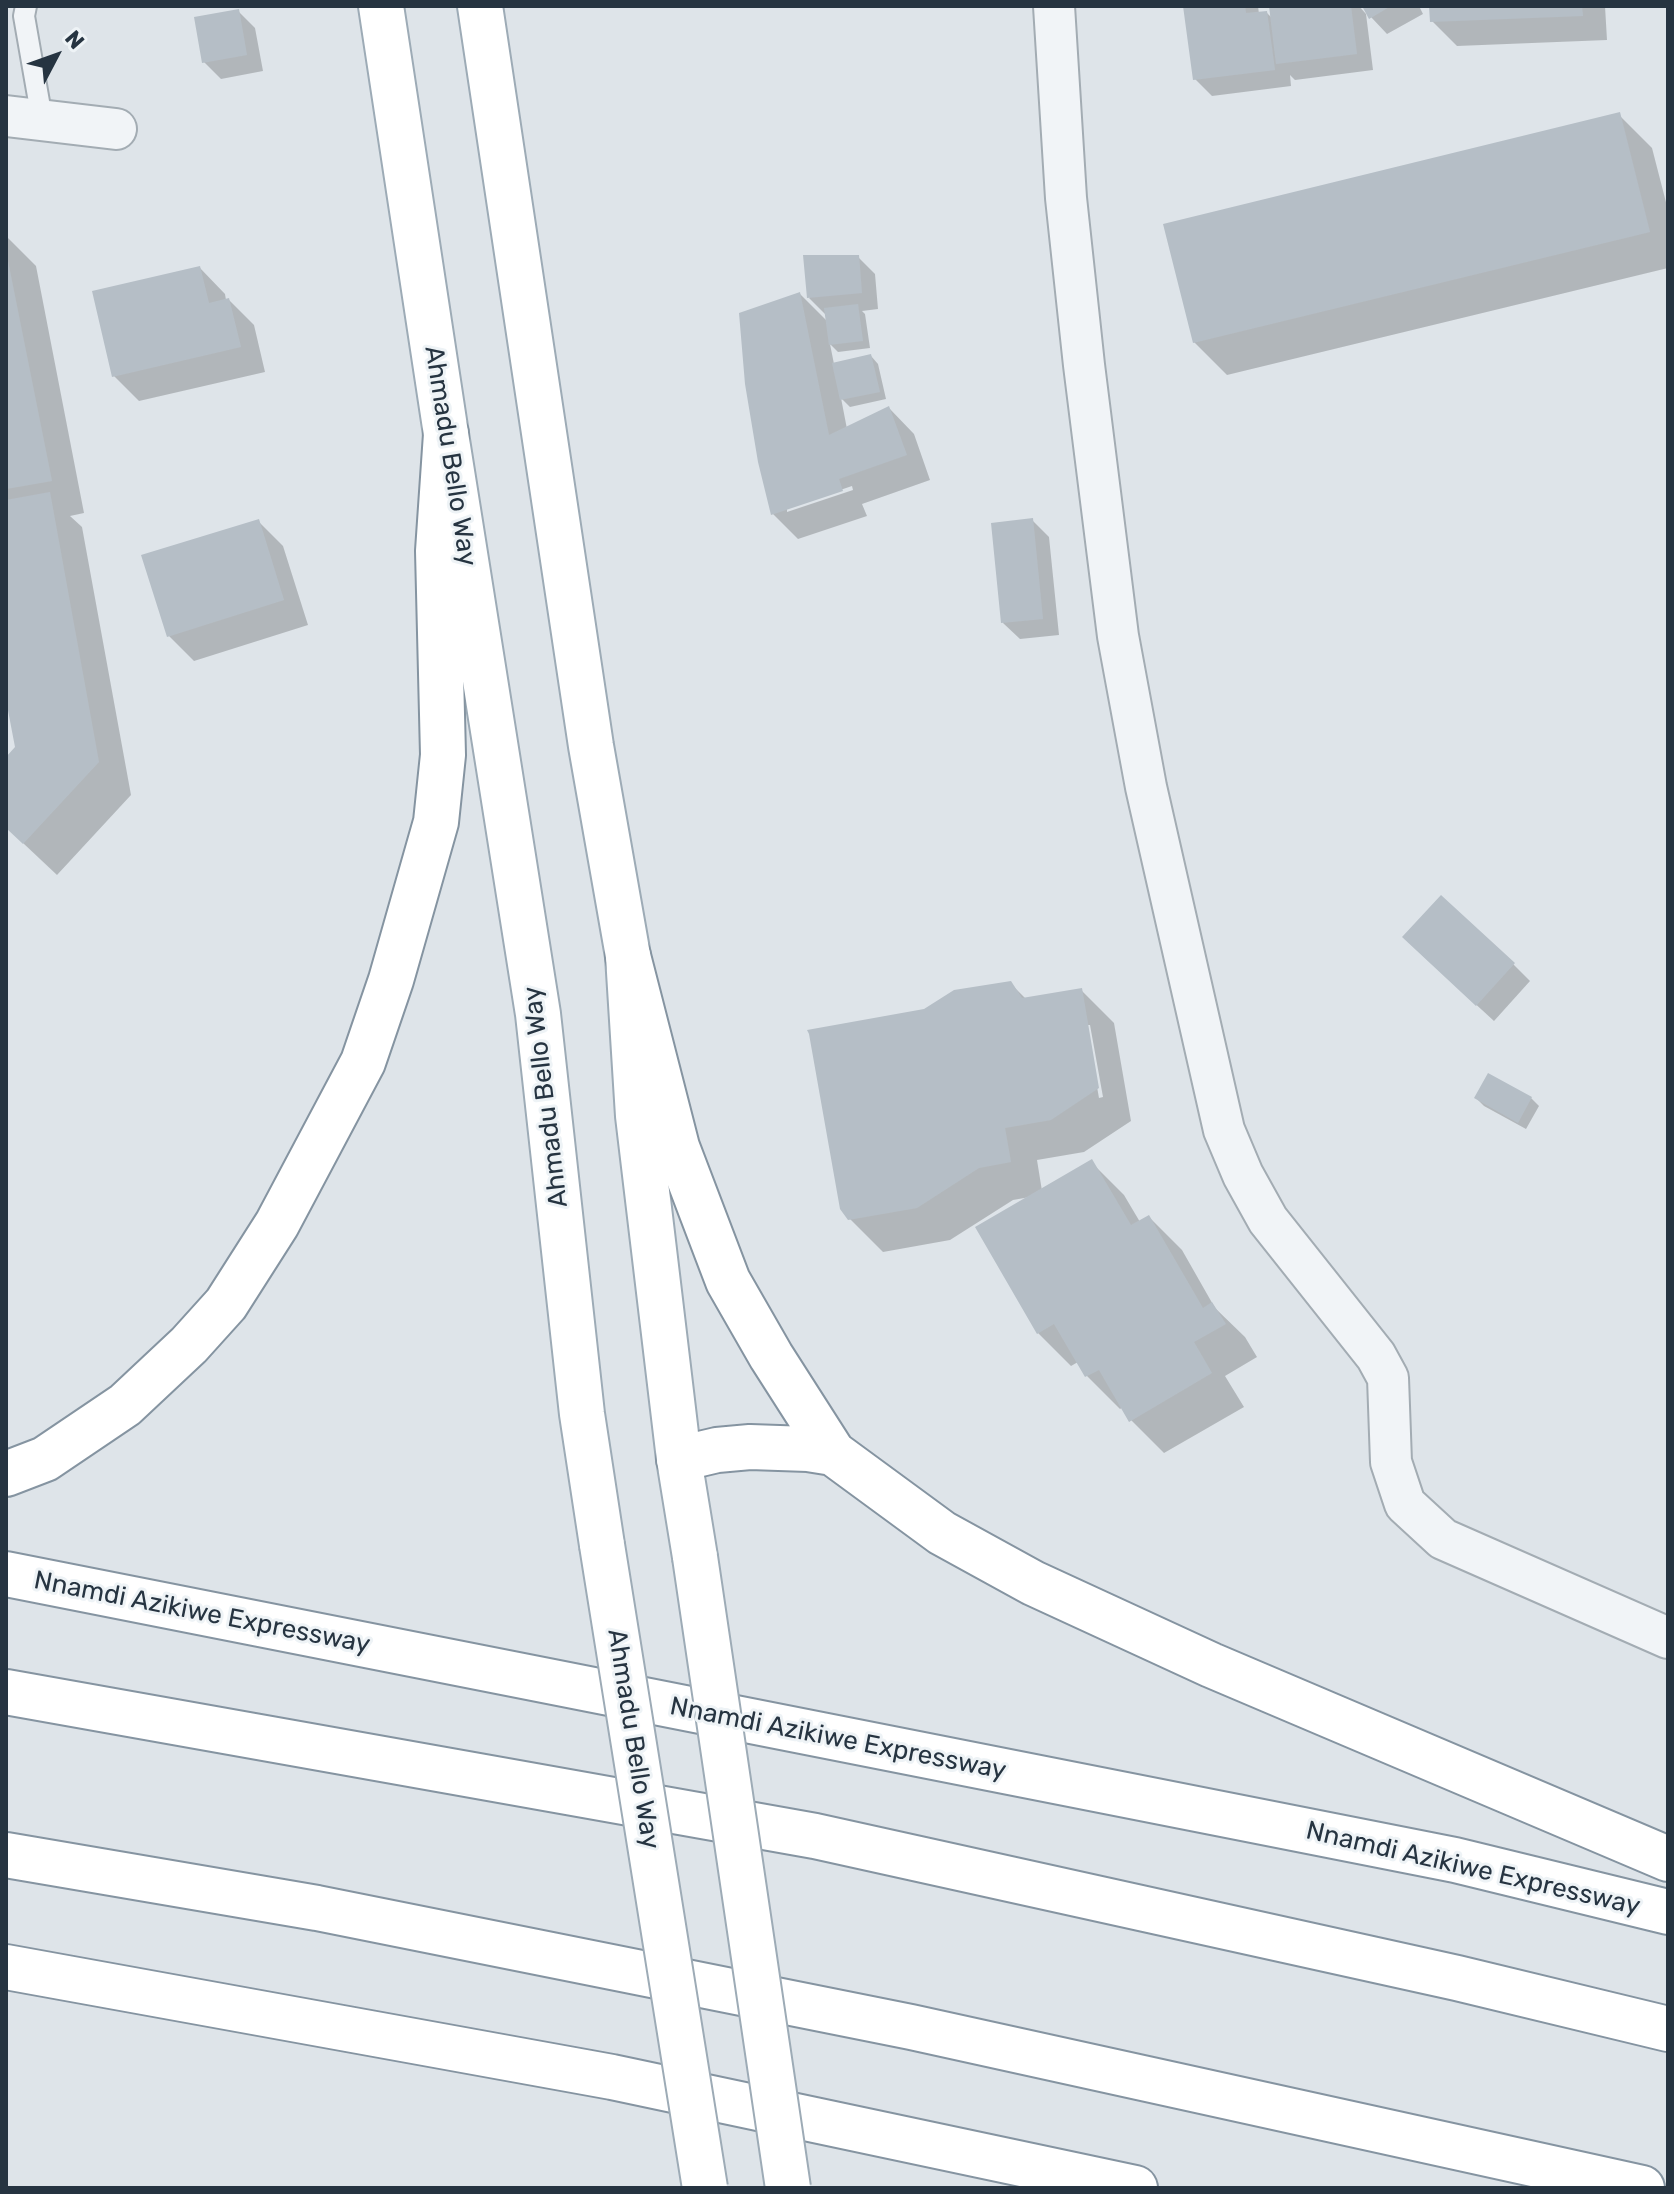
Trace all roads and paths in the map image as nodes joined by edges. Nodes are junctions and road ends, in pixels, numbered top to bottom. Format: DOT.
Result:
graph roads {
  1 [pos="381,6"];
  2 [pos="480,6"];
  3 [pos="1054,6"];
  4 [pos="23,9"];
  5 [pos="24,117"];
  6 [pos="116,129"];
  7 [pos="446,434"];
  8 [pos="628,956"];
  9 [pos="833,1453"];
  10 [pos="679,1459"];
  11 [pos="6,1474"];
  12 [pos="6,1574"];
  13 [pos="1668,1638"];
  14 [pos="6,1692"];
  15 [pos="6,1855"];
  16 [pos="1668,1859"];
  17 [pos="1668,1912"];
  18 [pos="6,1967"];
  19 [pos="1668,2029"];
  20 [pos="705,2188"];
  21 [pos="788,2188"];
  22 [pos="1135,2188"];
  23 [pos="1642,2188"];
  1 -- 7 [label="main road, Ahmadu Bello Way"];
  2 -- 8 [label="main road"];
  3 -- 13 [label="street"];
  4 -- 5 [label="lane"];
  5 -- 6 [label="street"];
  7 -- 11 [label="main road"];
  7 -- 20 [label="main road, Ahmadu Bello Way, bridge"];
  8 -- 9 [label="main road"];
  8 -- 10 [label="main road"];
  9 -- 10 [label="main road"];
  9 -- 16 [label="main road"];
  10 -- 21 [label="main road, bridge"];
  12 -- 17 [label="main road, Nnamdi Azikiwe Expressway"];
  14 -- 19 [label="main road"];
  15 -- 23 [label="main road"];
  18 -- 22 [label="main road"];
}
